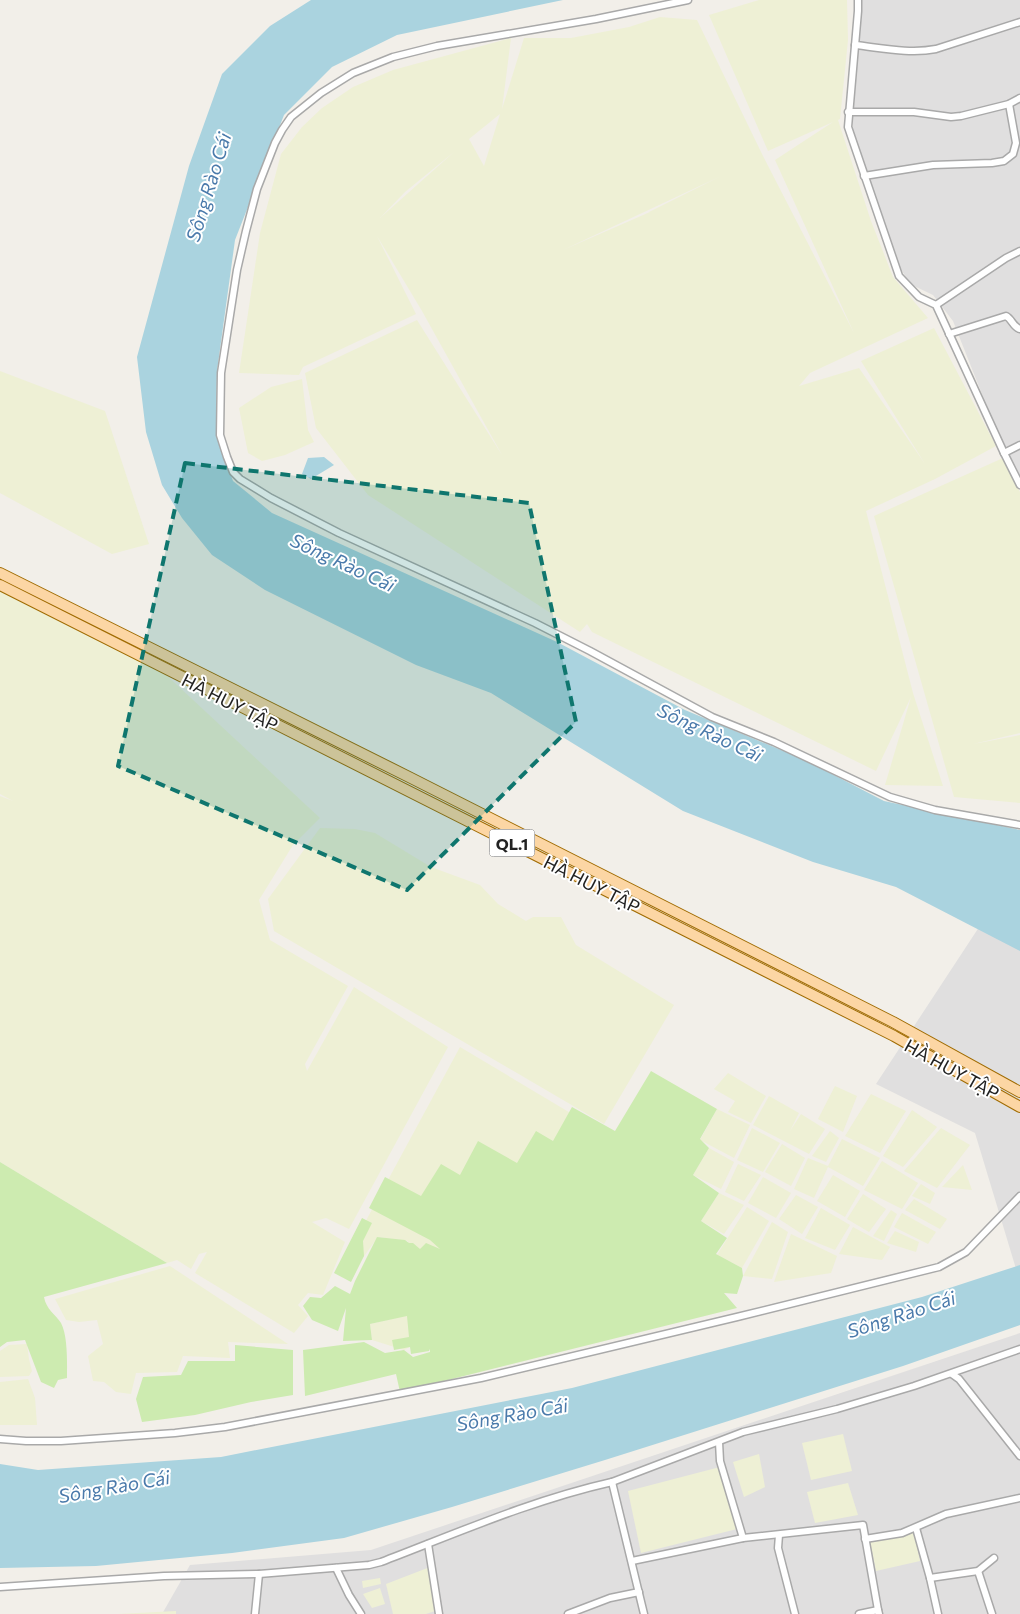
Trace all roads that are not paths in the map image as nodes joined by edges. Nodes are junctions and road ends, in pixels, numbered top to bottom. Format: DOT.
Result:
graph roads {
  1 [pos="688,0"];
  2 [pos="858,0"];
  3 [pos="1020,22"];
  4 [pos="855,45"];
  5 [pos="1020,98"];
  6 [pos="1009,104"];
  7 [pos="848,112"];
  8 [pos="864,176"];
  9 [pos="1020,251"];
  10 [pos="936,305"];
  11 [pos="1020,329"];
  12 [pos="949,334"];
  13 [pos="1020,445"];
  14 [pos="1004,453"];
  15 [pos="1020,485"];
  16 [pos="0,573"];
  17 [pos="0,585"];
  18 [pos="1020,825"];
  19 [pos="1020,1092"];
  20 [pos="1020,1108"];
  21 [pos="1020,1196"];
  22 [pos="1020,1349"];
  23 [pos="952,1374"];
  24 [pos="0,1439"];
  25 [pos="719,1442"];
  26 [pos="1020,1456"];
  27 [pos="612,1482"];
  28 [pos="1020,1498"];
  29 [pos="916,1528"];
  30 [pos="779,1535"];
  31 [pos="743,1538"];
  32 [pos="865,1539"];
  33 [pos="428,1544"];
  34 [pos="994,1558"];
  35 [pos="632,1561"];
  36 [pos="336,1568"];
  37 [pos="978,1571"];
  38 [pos="259,1574"];
  39 [pos="930,1578"];
  40 [pos="0,1587"];
  41 [pos="638,1592"];
  42 [pos="879,1612"];
  43 [pos="255,1614"];
  44 [pos="361,1614"];
  45 [pos="439,1614"];
  46 [pos="568,1614"];
  47 [pos="644,1614"];
  48 [pos="795,1614"];
  49 [pos="858,1614"];
  50 [pos="938,1614"];
  51 [pos="992,1614"];
  1 -- 18 [label="street"];
  2 -- 4 [label="street"];
  3 -- 4 [label="street"];
  4 -- 7 [label="street"];
  5 -- 6 [label="street"];
  6 -- 7 [label="street"];
  6 -- 8 [label="street"];
  7 -- 8 [label="street"];
  8 -- 10 [label="street"];
  9 -- 10 [label="street"];
  10 -- 12 [label="street"];
  11 -- 12 [label="street"];
  12 -- 14 [label="street"];
  13 -- 14 [label="street"];
  14 -- 15 [label="street"];
  16 -- 19 [label="main road, HÀ HUY TẬP / QL.1"];
  17 -- 20 [label="main road, HÀ HUY TẬP / QL.1"];
  21 -- 24 [label="street"];
  22 -- 23 [label="street"];
  23 -- 25 [label="street"];
  23 -- 26 [label="street"];
  25 -- 27 [label="street"];
  25 -- 31 [label="street"];
  27 -- 33 [label="street"];
  27 -- 35 [label="street"];
  28 -- 29 [label="street"];
  29 -- 32 [label="street"];
  29 -- 39 [label="street"];
  30 -- 31 [label="street"];
  30 -- 32 [label="street"];
  30 -- 48 [label="street"];
  31 -- 35 [label="street"];
  32 -- 42 [label="street"];
  33 -- 36 [label="street"];
  33 -- 45 [label="street"];
  34 -- 37 [label="street"];
  35 -- 41 [label="street"];
  36 -- 38 [label="street"];
  36 -- 44 [label="street"];
  37 -- 39 [label="street"];
  37 -- 51 [label="street"];
  38 -- 40 [label="street"];
  38 -- 43 [label="street"];
  39 -- 50 [label="street"];
  41 -- 46 [label="street"];
  41 -- 47 [label="street"];
  42 -- 49 [label="street"];
}
